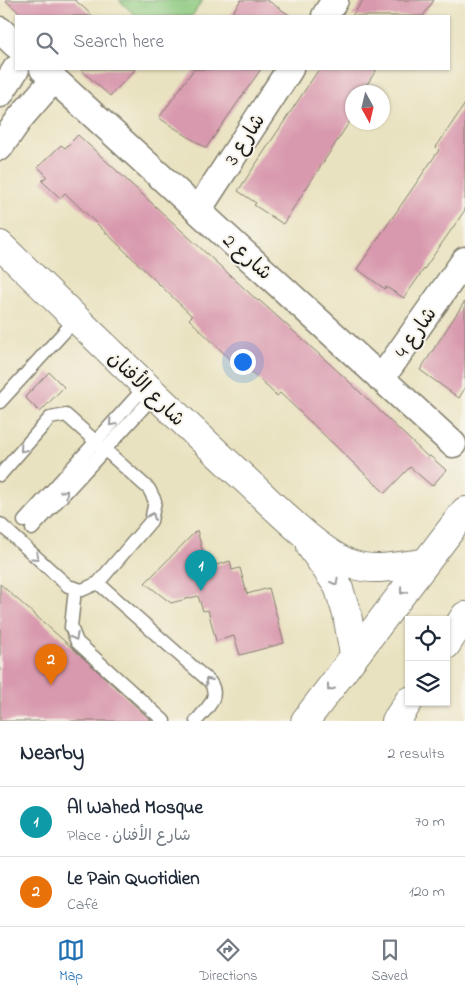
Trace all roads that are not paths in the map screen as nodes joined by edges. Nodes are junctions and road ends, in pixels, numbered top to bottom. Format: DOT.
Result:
graph roads {
  1 [pos="336,0"];
  2 [pos="326,15"];
  3 [pos="0,30"];
  4 [pos="15,44"];
  5 [pos="15,70"];
  6 [pos="289,70"];
  7 [pos="49,74"];
  8 [pos="0,94"];
  9 [pos="0,100"];
  10 [pos="21,117"];
  11 [pos="0,147"];
  12 [pos="198,210"];
  13 [pos="0,245"];
  14 [pos="465,260"];
  15 [pos="76,319"];
  16 [pos="382,379"];
  17 [pos="149,392"];
  18 [pos="0,402"];
  19 [pos="453,444"];
  20 [pos="101,445"];
  21 [pos="0,475"];
  22 [pos="465,511"];
  23 [pos="0,524"];
  24 [pos="28,525"];
  25 [pos="297,528"];
  26 [pos="425,563"];
  27 [pos="98,583"];
  28 [pos="74,589"];
  29 [pos="465,616"];
  30 [pos="453,640"];
  31 [pos="354,654"];
  32 [pos="406,706"];
  33 [pos="164,721"];
  34 [pos="196,721"];
  35 [pos="305,721"];
  36 [pos="396,721"];
  1 -- 2 [label="street"];
  3 -- 4 [label="street"];
  5 -- 8 [label="street"];
  6 -- 12 [label="street, شارع 3"];
  7 -- 10 [label="street"];
  7 -- 12 [label="street, شارع 2"];
  9 -- 10 [label="street"];
  10 -- 11 [label="street"];
  12 -- 16 [label="street, شارع 2"];
  13 -- 15 [label="street, شارع الأفنان"];
  14 -- 16 [label="street, شارع 4"];
  15 -- 17 [label="street, شارع الأفنان"];
  15 -- 18 [label="lane"];
  16 -- 19 [label="street, شارع 2"];
  17 -- 20 [label="lane"];
  17 -- 25 [label="street, شارع الأفنان"];
  20 -- 21 [label="lane, one-way"];
  20 -- 24 [label="lane"];
  27 -- 20 [label="lane, one-way"];
  22 -- 26 [label="street"];
  23 -- 28 [label="lane, one-way"];
  25 -- 26 [label="street, شارع الأفنان"];
  25 -- 31 [label="street, شارع الأفنان, one-way"];
  26 -- 31 [label="street, one-way"];
  27 -- 28 [label="lane"];
  34 -- 27 [label="lane, one-way"];
  28 -- 33 [label="lane, one-way"];
  29 -- 30 [label="street"];
  31 -- 35 [label="street, one-way"];
  32 -- 36 [label="street"];
}
